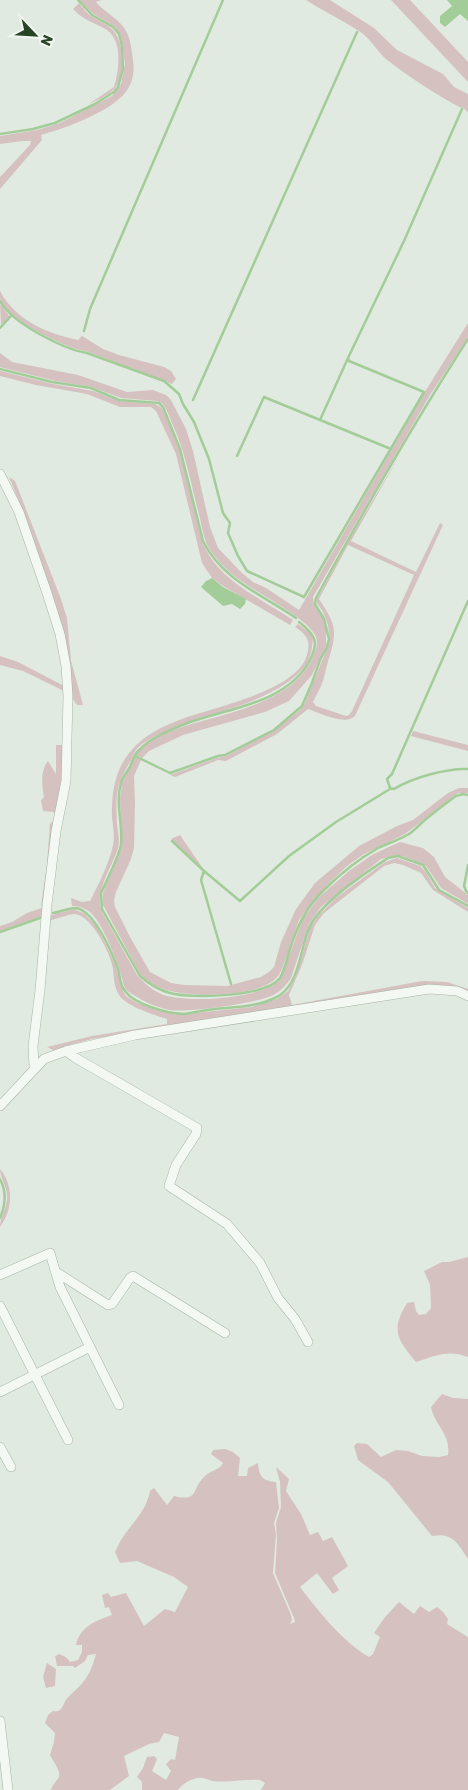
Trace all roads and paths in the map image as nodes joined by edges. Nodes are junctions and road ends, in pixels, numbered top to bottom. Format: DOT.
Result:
graph roads {
  1 [pos="0,474"];
  2 [pos="468,996"];
  3 [pos="66,1050"];
  4 [pos="34,1068"];
  5 [pos="0,1106"];
  6 [pos="56,1272"];
  7 [pos="0,1275"];
  8 [pos="0,1306"];
  9 [pos="225,1333"];
  10 [pos="308,1342"];
  11 [pos="90,1347"];
  12 [pos="35,1375"];
  13 [pos="0,1392"];
  14 [pos="119,1405"];
  15 [pos="68,1440"];
  16 [pos="0,1447"];
  17 [pos="11,1467"];
  18 [pos="0,1722"];
  19 [pos="8,1790"];
  1 -- 4 [label="street"];
  2 -- 3 [label="street"];
  3 -- 4 [label="street"];
  3 -- 10 [label="street"];
  4 -- 5 [label="street"];
  6 -- 7 [label="street"];
  6 -- 9 [label="street"];
  6 -- 11 [label="street"];
  8 -- 12 [label="street"];
  11 -- 12 [label="street"];
  11 -- 14 [label="street"];
  12 -- 13 [label="street"];
  12 -- 15 [label="street"];
  16 -- 17 [label="street"];
  18 -- 19 [label="street"];
}
